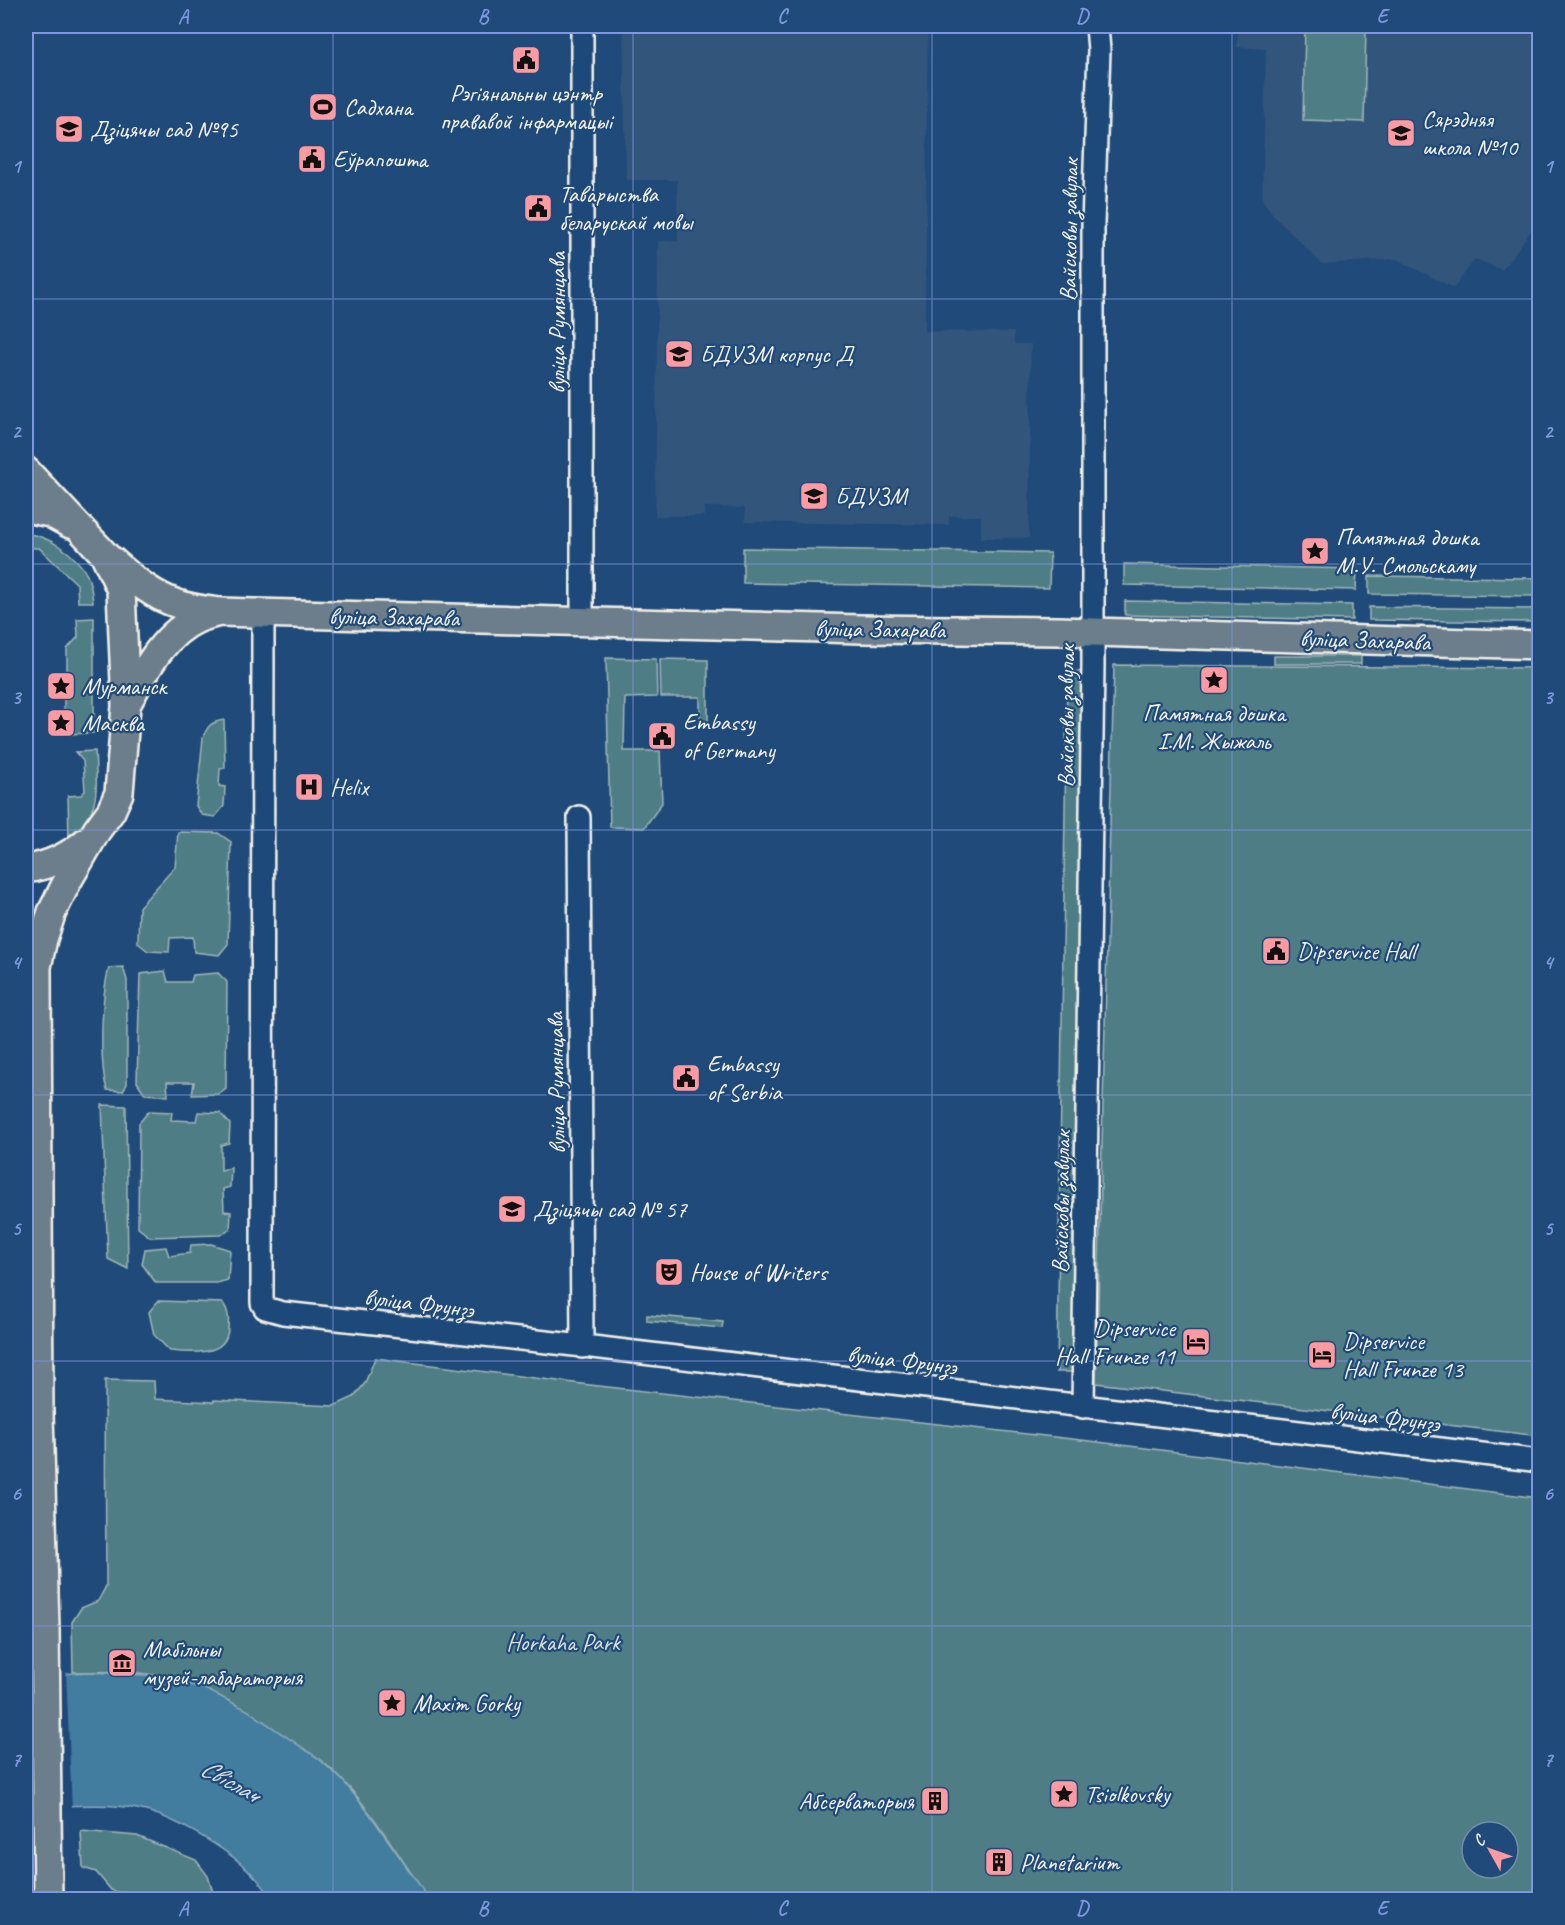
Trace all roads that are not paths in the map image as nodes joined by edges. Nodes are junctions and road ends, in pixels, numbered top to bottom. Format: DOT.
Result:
graph roads {
  1 [pos="582,26"];
  2 [pos="1097,26"];
  3 [pos="26,471"];
  4 [pos="26,508"];
  5 [pos="81,531"];
  6 [pos="105,555"];
  7 [pos="220,612"];
  8 [pos="263,614"];
  9 [pos="582,621"];
  10 [pos="1092,633"];
  11 [pos="1539,645"];
  12 [pos="126,706"];
  13 [pos="579,818"];
  14 [pos="97,830"];
  15 [pos="26,869"];
  16 [pos="582,1347"];
  17 [pos="1083,1407"];
  18 [pos="1539,1461"];
  19 [pos="48,1899"];
  1 -- 9 [label="street, вуліца Румянцава"];
  2 -- 10 [label="street, Вайсковы завулак"];
  3 -- 5 [label="main road"];
  4 -- 5 [label="main road"];
  5 -- 6 [label="main road"];
  6 -- 7 [label="main road"];
  6 -- 12 [label="main road"];
  7 -- 8 [label="main road, вуліца Захарава"];
  7 -- 12 [label="main road"];
  8 -- 9 [label="main road, вуліца Захарава"];
  8 -- 16 [label="street, вуліца Фрунзэ"];
  9 -- 10 [label="main road, вуліца Захарава"];
  10 -- 11 [label="main road, вуліца Захарава"];
  10 -- 17 [label="street, Вайсковы завулак"];
  12 -- 14 [label="main road"];
  13 -- 16 [label="street, вуліца Румянцава"];
  14 -- 15 [label="main road"];
  14 -- 19 [label="main road"];
  16 -- 17 [label="street, вуліца Фрунзэ"];
  17 -- 18 [label="street, вуліца Фрунзэ"];
}
